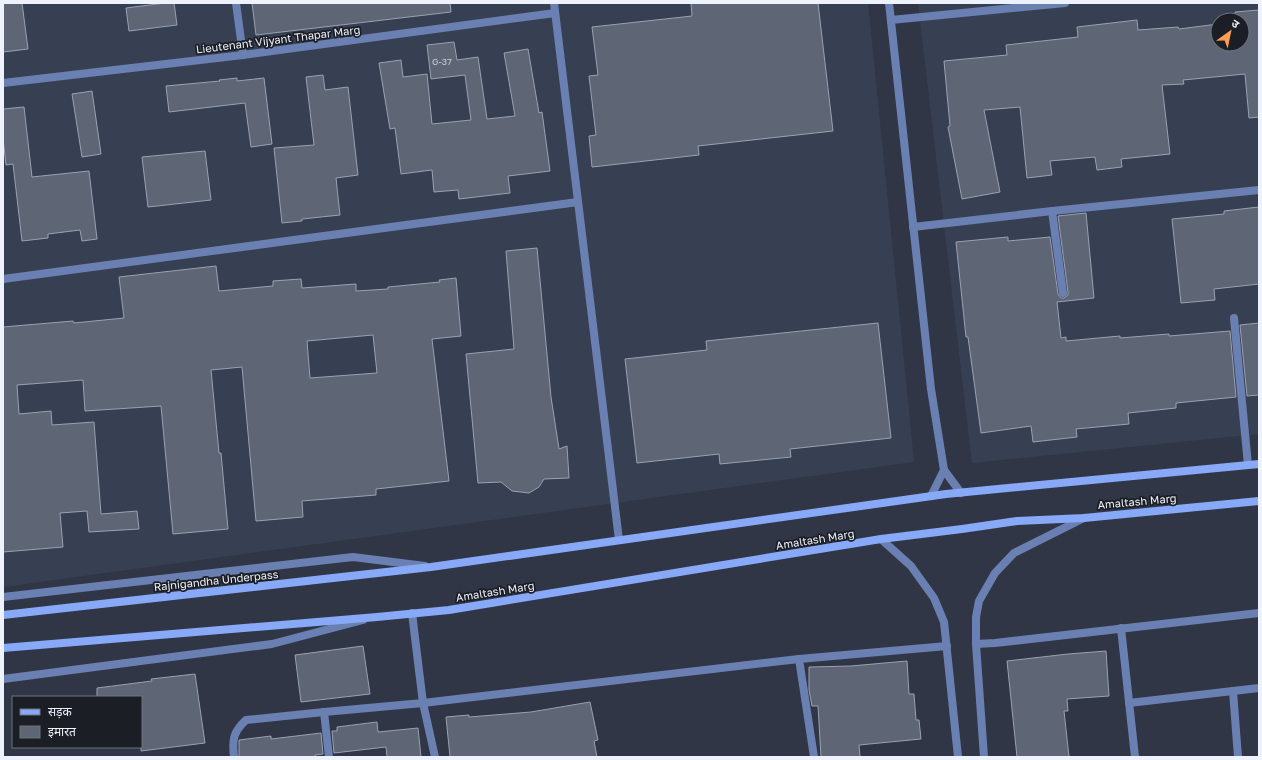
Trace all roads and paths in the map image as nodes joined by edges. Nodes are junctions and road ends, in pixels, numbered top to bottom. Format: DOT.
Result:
graph roads {
  1 [pos="236,3"];
  2 [pos="554,3"];
  3 [pos="890,3"];
  4 [pos="1065,3"];
  5 [pos="555,13"];
  6 [pos="891,20"];
  7 [pos="243,55"];
  8 [pos="3,83"];
  9 [pos="1259,190"];
  10 [pos="578,202"];
  11 [pos="1052,211"];
  12 [pos="913,227"];
  13 [pos="3,279"];
  14 [pos="1063,293"];
  15 [pos="1234,318"];
  16 [pos="1259,464"];
  17 [pos="1248,465"];
  18 [pos="944,470"];
  19 [pos="961,493"];
  20 [pos="931,496"];
  21 [pos="1259,501"];
  22 [pos="1084,518"];
  23 [pos="881,539"];
  24 [pos="619,540"];
  25 [pos="431,567"];
  26 [pos="3,597"];
  27 [pos="412,613"];
  28 [pos="1259,613"];
  29 [pos="3,615"];
  30 [pos="377,617"];
  31 [pos="1121,628"];
  32 [pos="976,644"];
  33 [pos="947,646"];
  34 [pos="3,648"];
  35 [pos="799,659"];
  36 [pos="3,679"];
  37 [pos="1259,688"];
  38 [pos="1233,691"];
  39 [pos="1129,703"];
  40 [pos="423,704"];
  41 [pos="324,712"];
  42 [pos="234,757"];
  43 [pos="330,757"];
  44 [pos="435,757"];
  45 [pos="813,757"];
  46 [pos="958,757"];
  47 [pos="984,757"];
  48 [pos="1135,757"];
  49 [pos="1238,757"];
  1 -- 7 [label="street"];
  2 -- 5 [label="street"];
  3 -- 6 [label="street"];
  4 -- 6 [label="street"];
  5 -- 7 [label="street, Lieutenant Vijyant Thapar Marg"];
  5 -- 10 [label="street"];
  6 -- 12 [label="street"];
  7 -- 8 [label="street, Lieutenant Vijyant Thapar Marg"];
  9 -- 11 [label="street"];
  10 -- 13 [label="street"];
  10 -- 24 [label="street"];
  11 -- 12 [label="street"];
  11 -- 14 [label="street"];
  12 -- 18 [label="street"];
  15 -- 17 [label="street"];
  16 -- 17 [label="main road"];
  17 -- 19 [label="main road"];
  18 -- 19 [label="street"];
  18 -- 20 [label="street"];
  19 -- 20 [label="main road"];
  20 -- 24 [label="main road"];
  21 -- 22 [label="main road, Amaltash Marg"];
  22 -- 23 [label="main road, Amaltash Marg"];
  22 -- 32 [label="street"];
  23 -- 27 [label="main road, Amaltash Marg"];
  23 -- 33 [label="street"];
  24 -- 25 [label="main road"];
  25 -- 26 [label="street"];
  25 -- 29 [label="main road, Rajnigandha Underpass"];
  27 -- 30 [label="main road, Amaltash Marg"];
  27 -- 40 [label="street"];
  28 -- 31 [label="street"];
  30 -- 34 [label="main road"];
  30 -- 36 [label="street"];
  31 -- 32 [label="street"];
  31 -- 39 [label="street"];
  32 -- 47 [label="street"];
  33 -- 35 [label="street"];
  33 -- 46 [label="street"];
  35 -- 40 [label="street"];
  35 -- 45 [label="street"];
  37 -- 38 [label="street"];
  38 -- 39 [label="street"];
  38 -- 49 [label="street"];
  39 -- 48 [label="street"];
  40 -- 41 [label="street"];
  40 -- 44 [label="street"];
  41 -- 42 [label="street"];
  41 -- 43 [label="street"];
}
